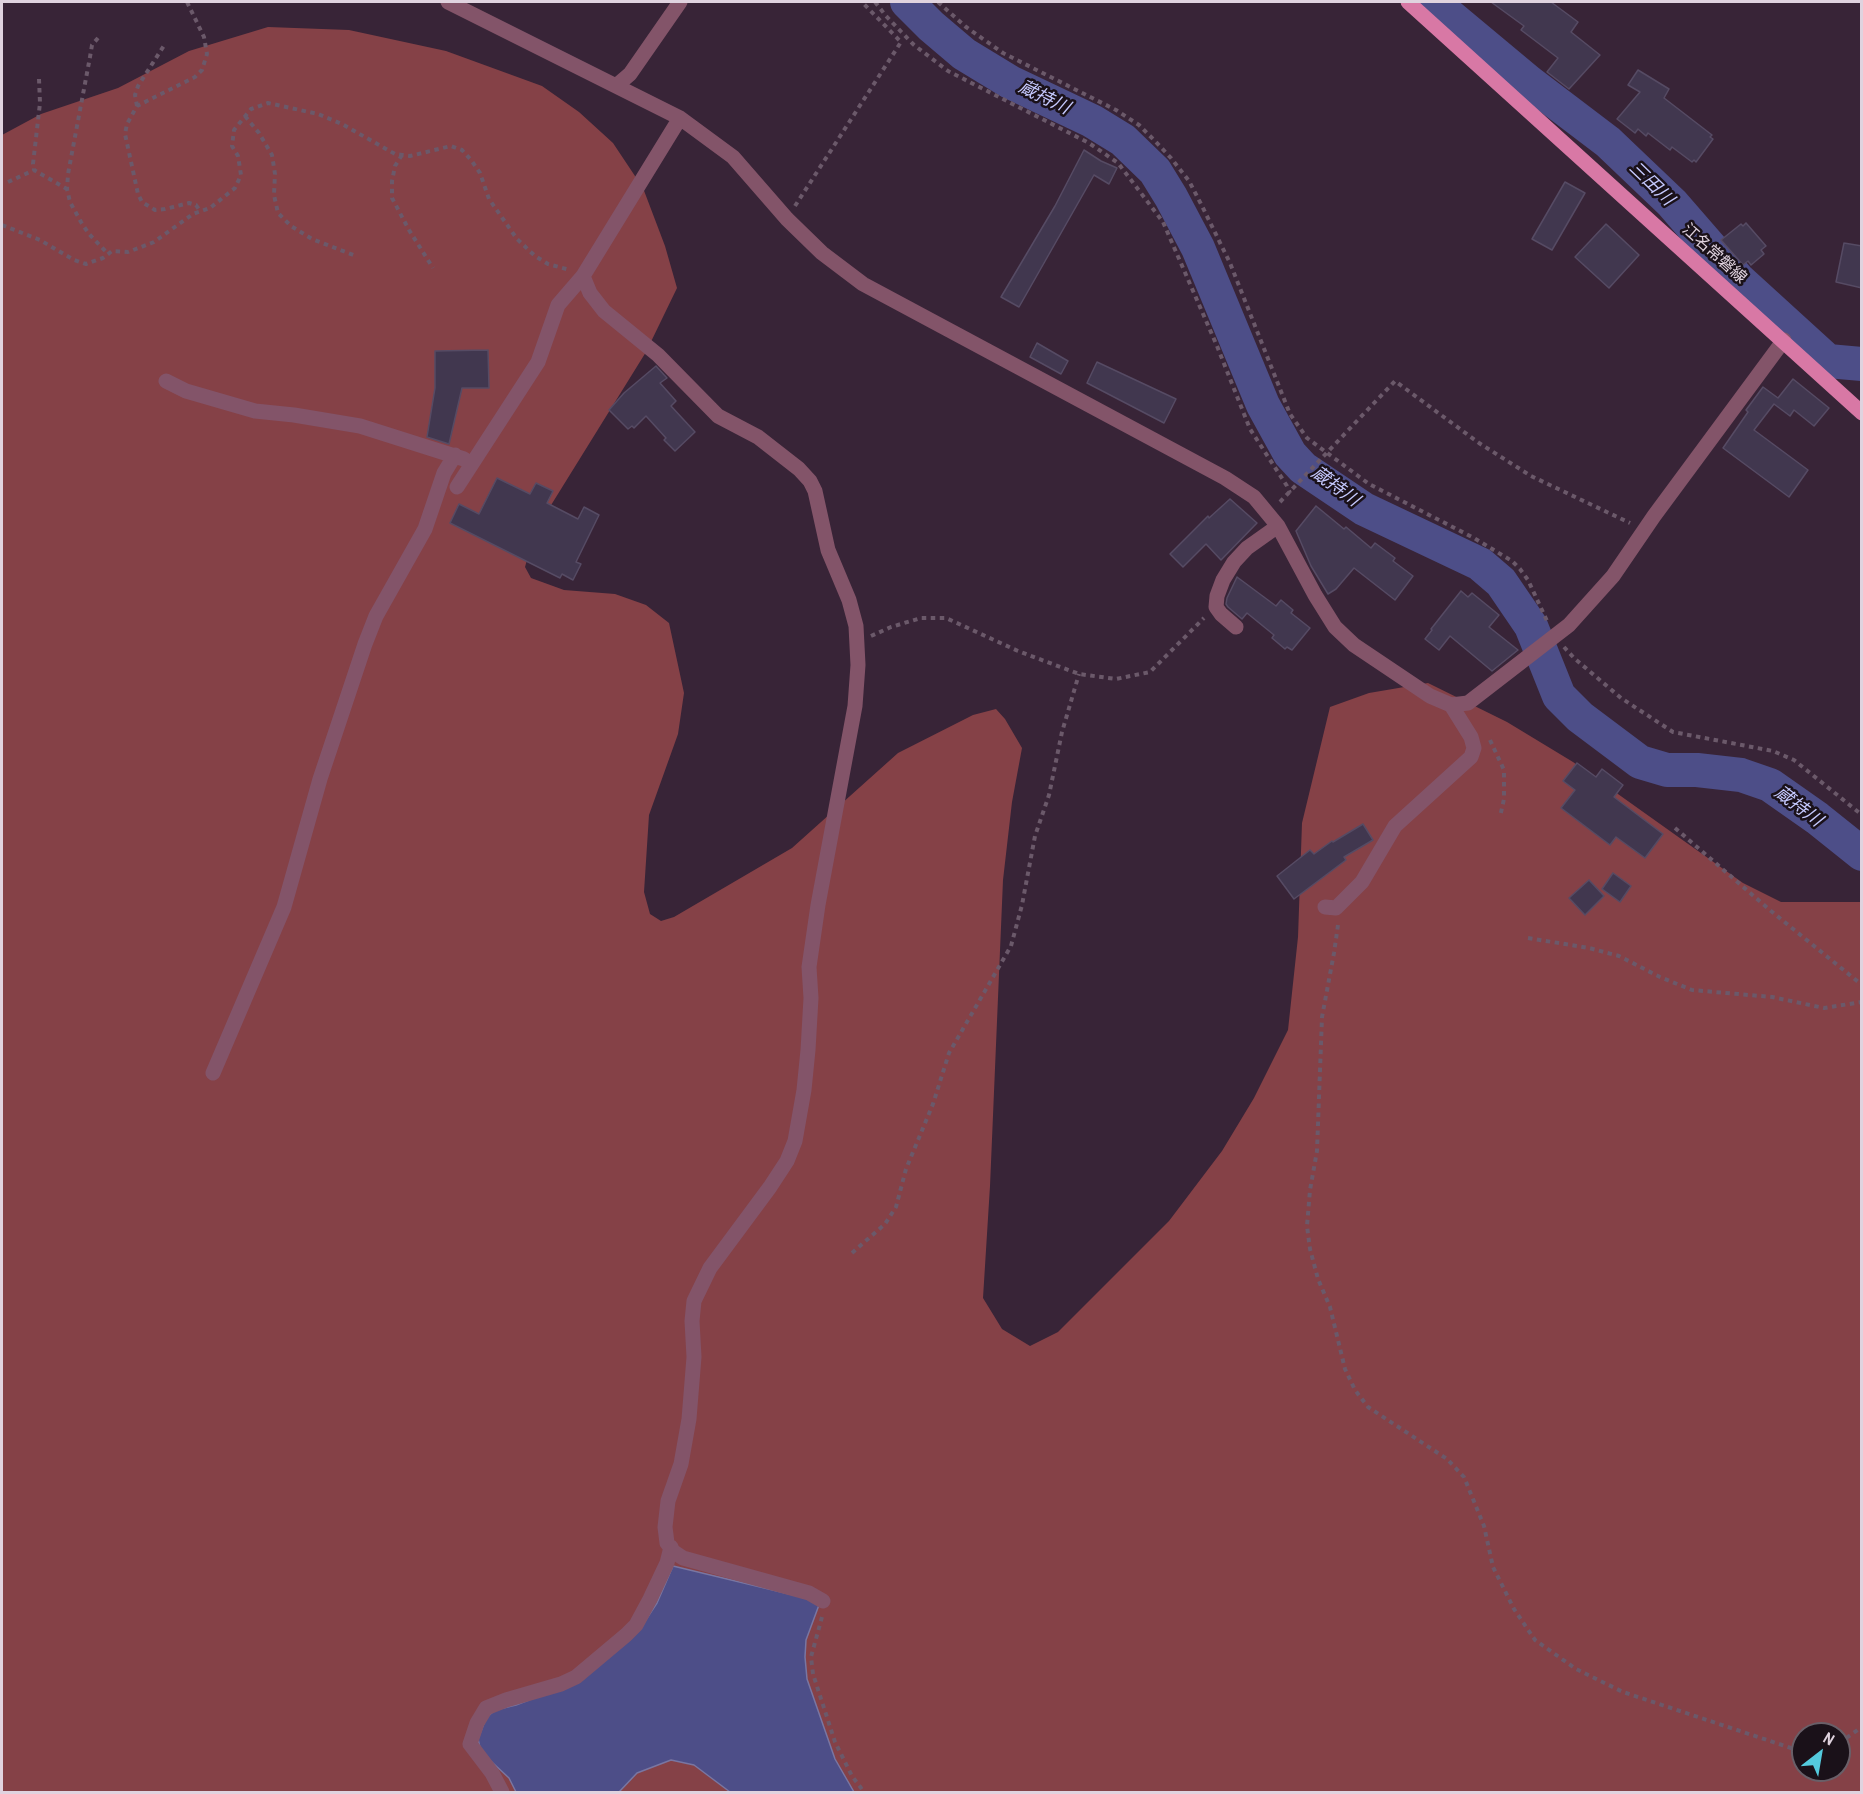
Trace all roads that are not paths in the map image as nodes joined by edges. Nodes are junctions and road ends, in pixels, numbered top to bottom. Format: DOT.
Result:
graph roads {
  1 [pos="448,2"];
  2 [pos="680,2"];
  3 [pos="1408,2"];
  4 [pos="616,86"];
  5 [pos="680,118"];
  6 [pos="583,276"];
  7 [pos="1784,340"];
  8 [pos="166,381"];
  9 [pos="1862,413"];
  10 [pos="455,455"];
  11 [pos="472,462"];
  12 [pos="457,487"];
  13 [pos="1278,526"];
  14 [pos="1236,627"];
  15 [pos="1451,705"];
  16 [pos="1330,907"];
  17 [pos="213,1073"];
  18 [pos="670,1547"];
  19 [pos="823,1601"];
  20 [pos="502,1792"];
  1 -- 4 [label="street"];
  2 -- 4 [label="street"];
  3 -- 7 [label="main road, 江名常磐線"];
  4 -- 5 [label="street"];
  5 -- 6 [label="street"];
  5 -- 13 [label="street"];
  6 -- 11 [label="street"];
  6 -- 18 [label="street"];
  7 -- 9 [label="main road, 江名常磐線"];
  7 -- 15 [label="street"];
  8 -- 10 [label="street"];
  10 -- 11 [label="street"];
  10 -- 17 [label="street"];
  11 -- 12 [label="street"];
  13 -- 14 [label="street"];
  13 -- 15 [label="street"];
  15 -- 16 [label="street"];
  18 -- 19 [label="street"];
  18 -- 20 [label="street"];
}
